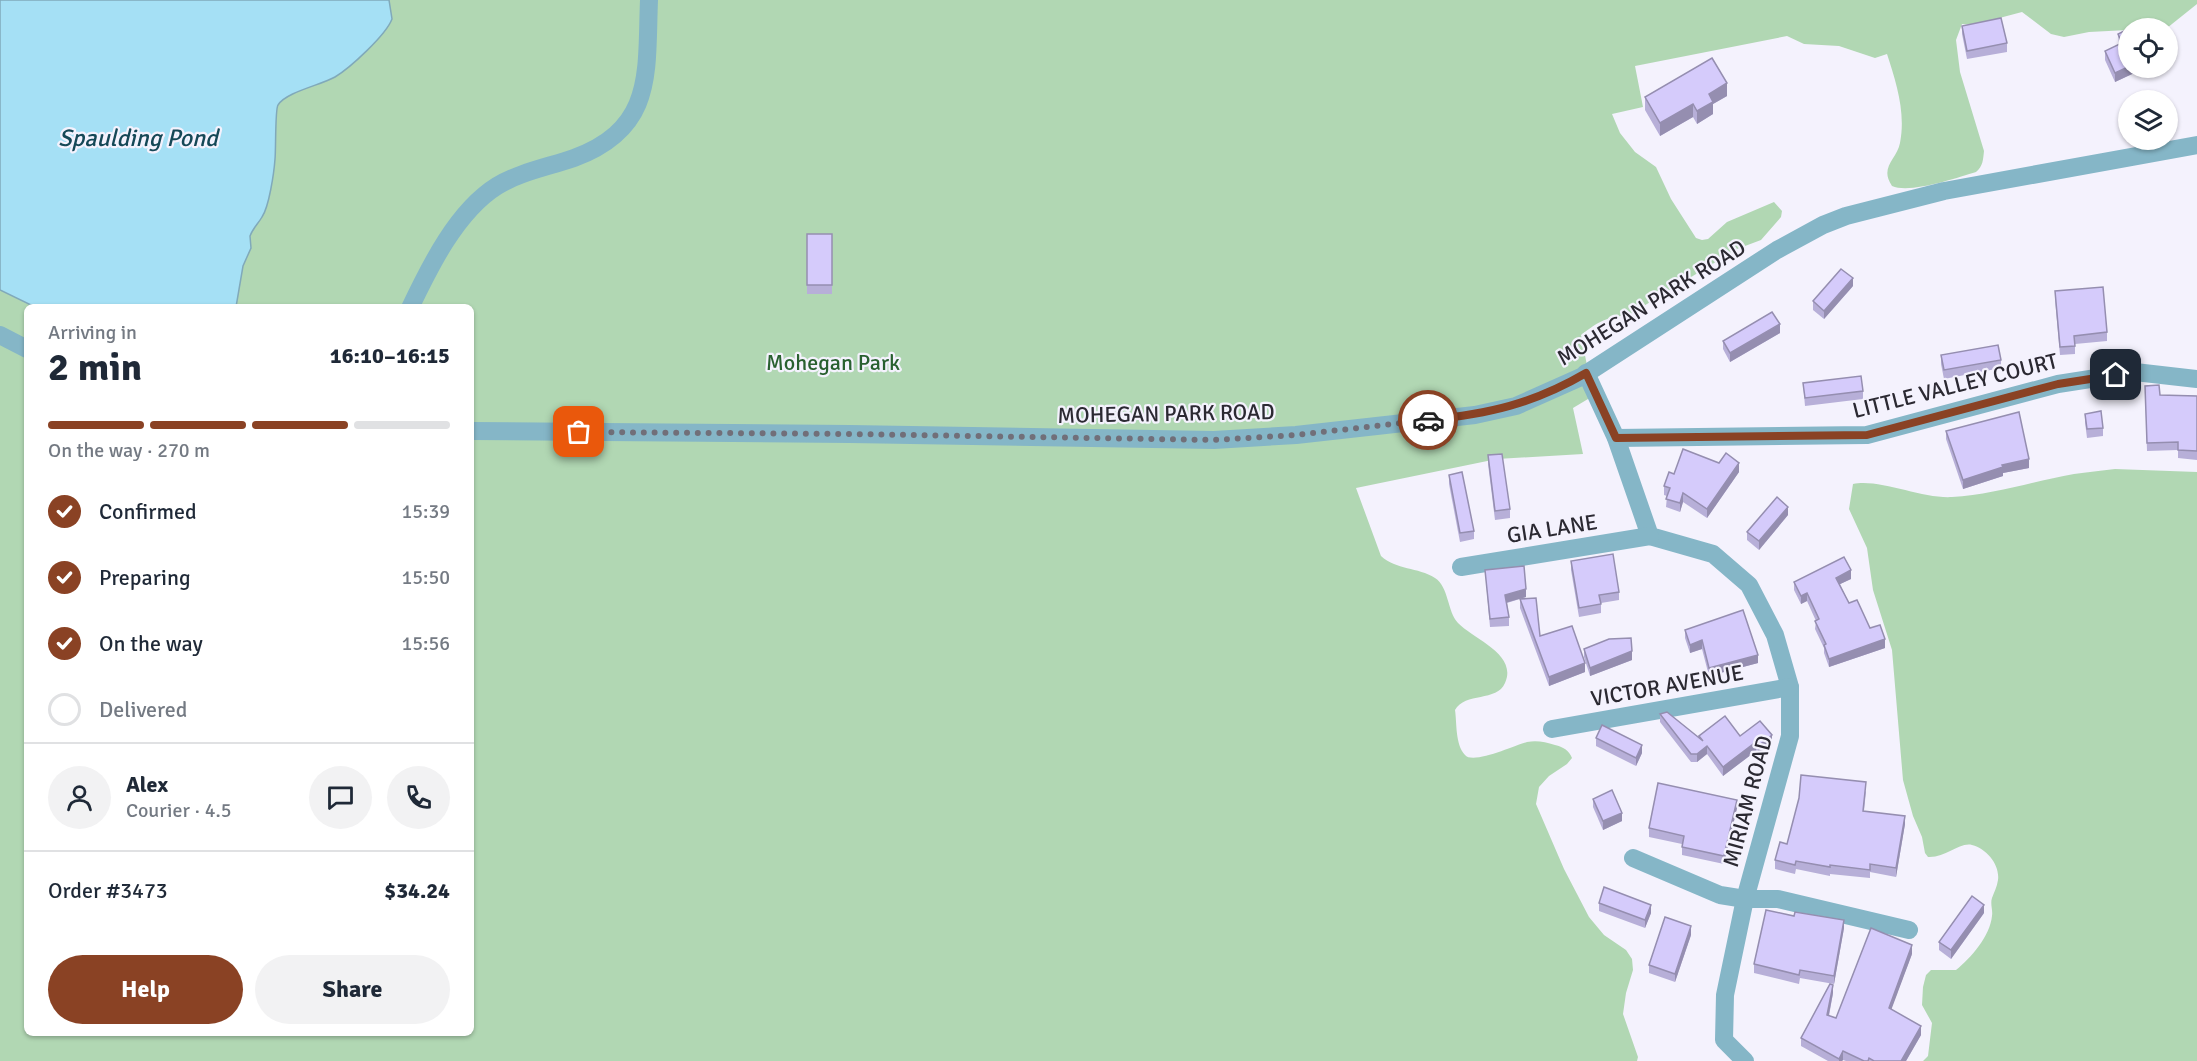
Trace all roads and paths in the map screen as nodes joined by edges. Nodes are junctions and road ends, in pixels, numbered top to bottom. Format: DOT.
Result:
graph roads {
  1 [pos="649,0"];
  2 [pos="2197,145"];
  3 [pos="412,304"];
  4 [pos="0,335"];
  5 [pos="24,347"];
  6 [pos="1586,373"];
  7 [pos="2197,378"];
  8 [pos="474,431"];
  9 [pos="1616,438"];
  10 [pos="1650,536"];
  11 [pos="1461,567"];
  12 [pos="1790,687"];
  13 [pos="1552,729"];
  14 [pos="1633,858"];
  15 [pos="1745,899"];
  16 [pos="1909,930"];
  17 [pos="1745,1061"];
  1 -- 3 [label="street"];
  2 -- 6 [label="street, MOHEGAN PARK ROAD"];
  4 -- 5 [label="street"];
  6 -- 8 [label="street, MOHEGAN PARK ROAD"];
  6 -- 9 [label="street"];
  7 -- 9 [label="street, LITTLE VALLEY COURT"];
  9 -- 10 [label="street"];
  10 -- 11 [label="street, GIA LANE"];
  10 -- 12 [label="street, MIRIAM ROAD"];
  12 -- 13 [label="street, VICTOR AVENUE"];
  12 -- 15 [label="street, MIRIAM ROAD"];
  14 -- 15 [label="street"];
  15 -- 16 [label="street"];
  15 -- 17 [label="street, MIRIAM ROAD"];
}
